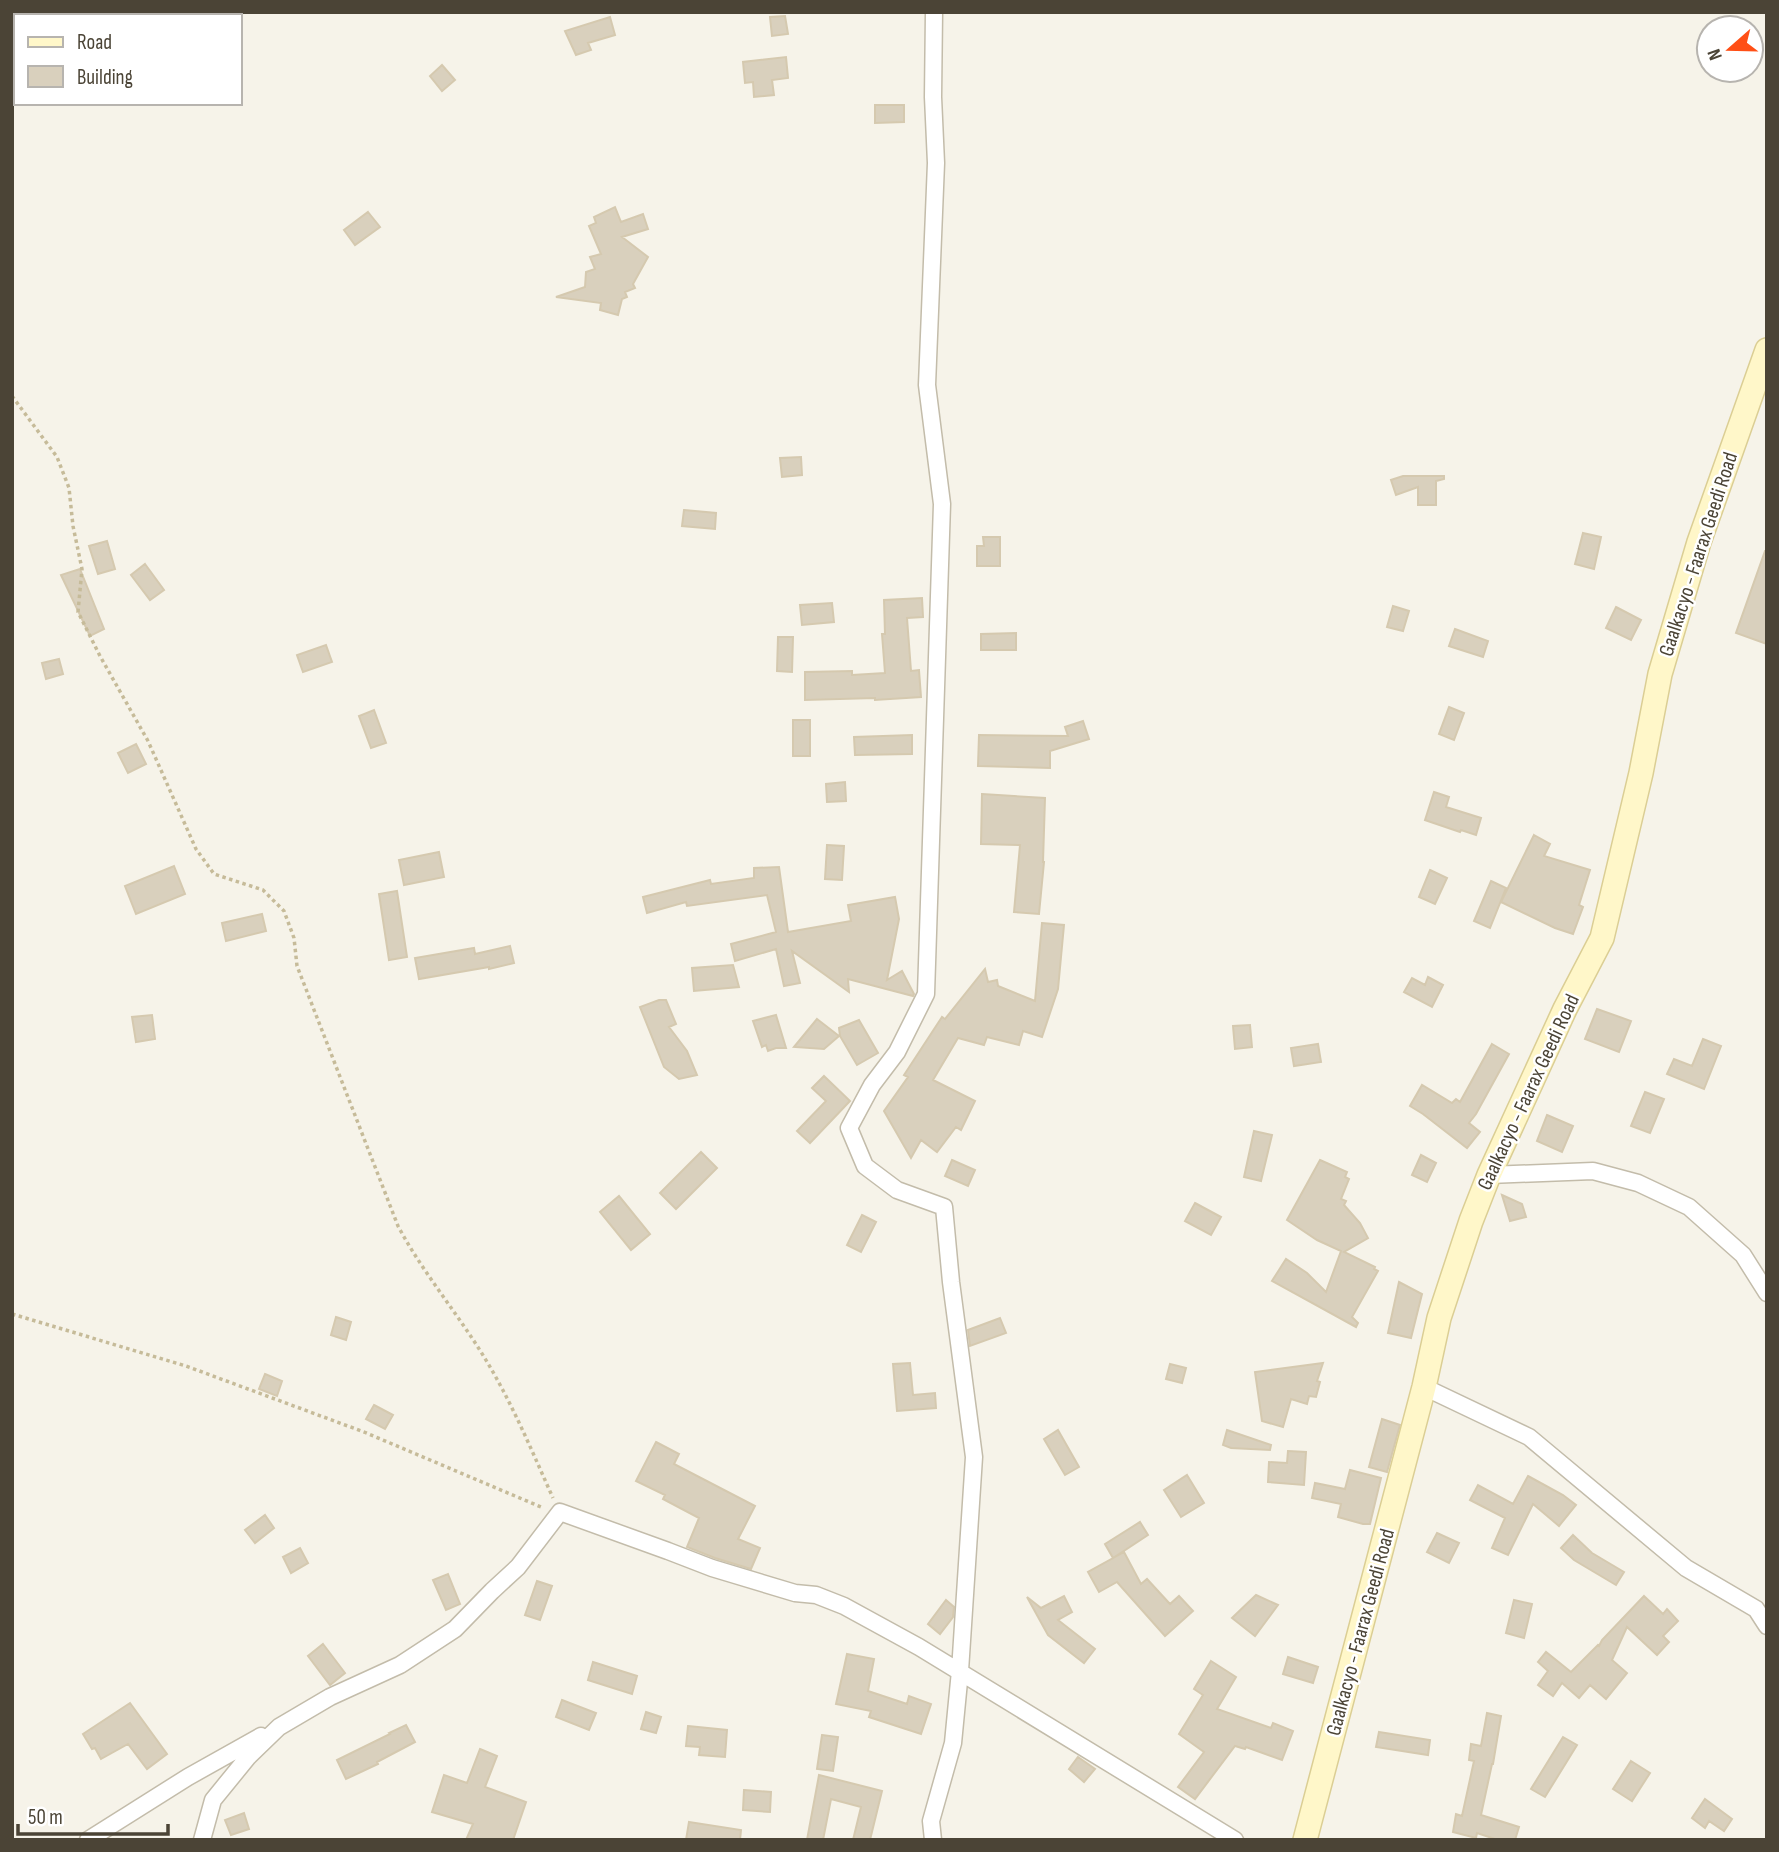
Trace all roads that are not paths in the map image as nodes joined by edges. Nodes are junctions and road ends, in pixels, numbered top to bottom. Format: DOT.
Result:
graph roads {
  1 [pos="934,12"];
  2 [pos="1767,350"];
  3 [pos="1489,1175"];
  4 [pos="1767,1293"];
  5 [pos="1424,1387"];
  6 [pos="1761,1610"];
  7 [pos="1767,1626"];
  8 [pos="960,1671"];
  9 [pos="279,1727"];
  10 [pos="88,1840"];
  11 [pos="201,1840"];
  12 [pos="933,1840"];
  13 [pos="1235,1840"];
  14 [pos="1305,1840"];
  1 -- 8 [label="street"];
  2 -- 3 [label="main road, Gaalkacyo - Faarax Geedi Road"];
  3 -- 4 [label="street"];
  3 -- 5 [label="main road, Gaalkacyo - Faarax Geedi Road"];
  5 -- 6 [label="street"];
  5 -- 14 [label="main road, Gaalkacyo - Faarax Geedi Road"];
  6 -- 7 [label="street"];
  8 -- 9 [label="street"];
  8 -- 12 [label="street"];
  8 -- 13 [label="street"];
  9 -- 10 [label="street"];
  9 -- 11 [label="street"];
}
